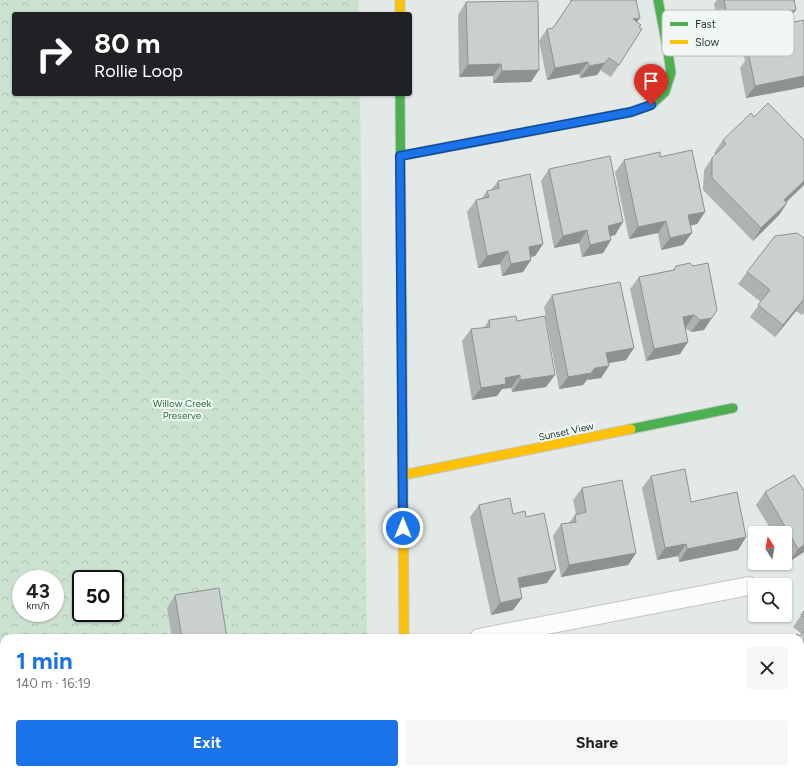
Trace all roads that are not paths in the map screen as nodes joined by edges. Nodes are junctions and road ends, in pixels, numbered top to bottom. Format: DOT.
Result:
graph roads {
  1 [pos="400,0"];
  2 [pos="658,0"];
  3 [pos="400,12"];
  4 [pos="662,21"];
  5 [pos="669,56"];
  6 [pos="400,96"];
  7 [pos="400,156"];
  8 [pos="733,408"];
  9 [pos="402,475"];
  10 [pos="748,586"];
  11 [pos="404,634"];
  12 [pos="500,634"];
  1 -- 3 [label="street"];
  2 -- 4 [label="street"];
  5 -- 7 [label="street"];
  6 -- 7 [label="street"];
  7 -- 9 [label="street"];
  8 -- 9 [label="street, Sunset View"];
  9 -- 11 [label="street"];
  10 -- 12 [label="lane"];
}
